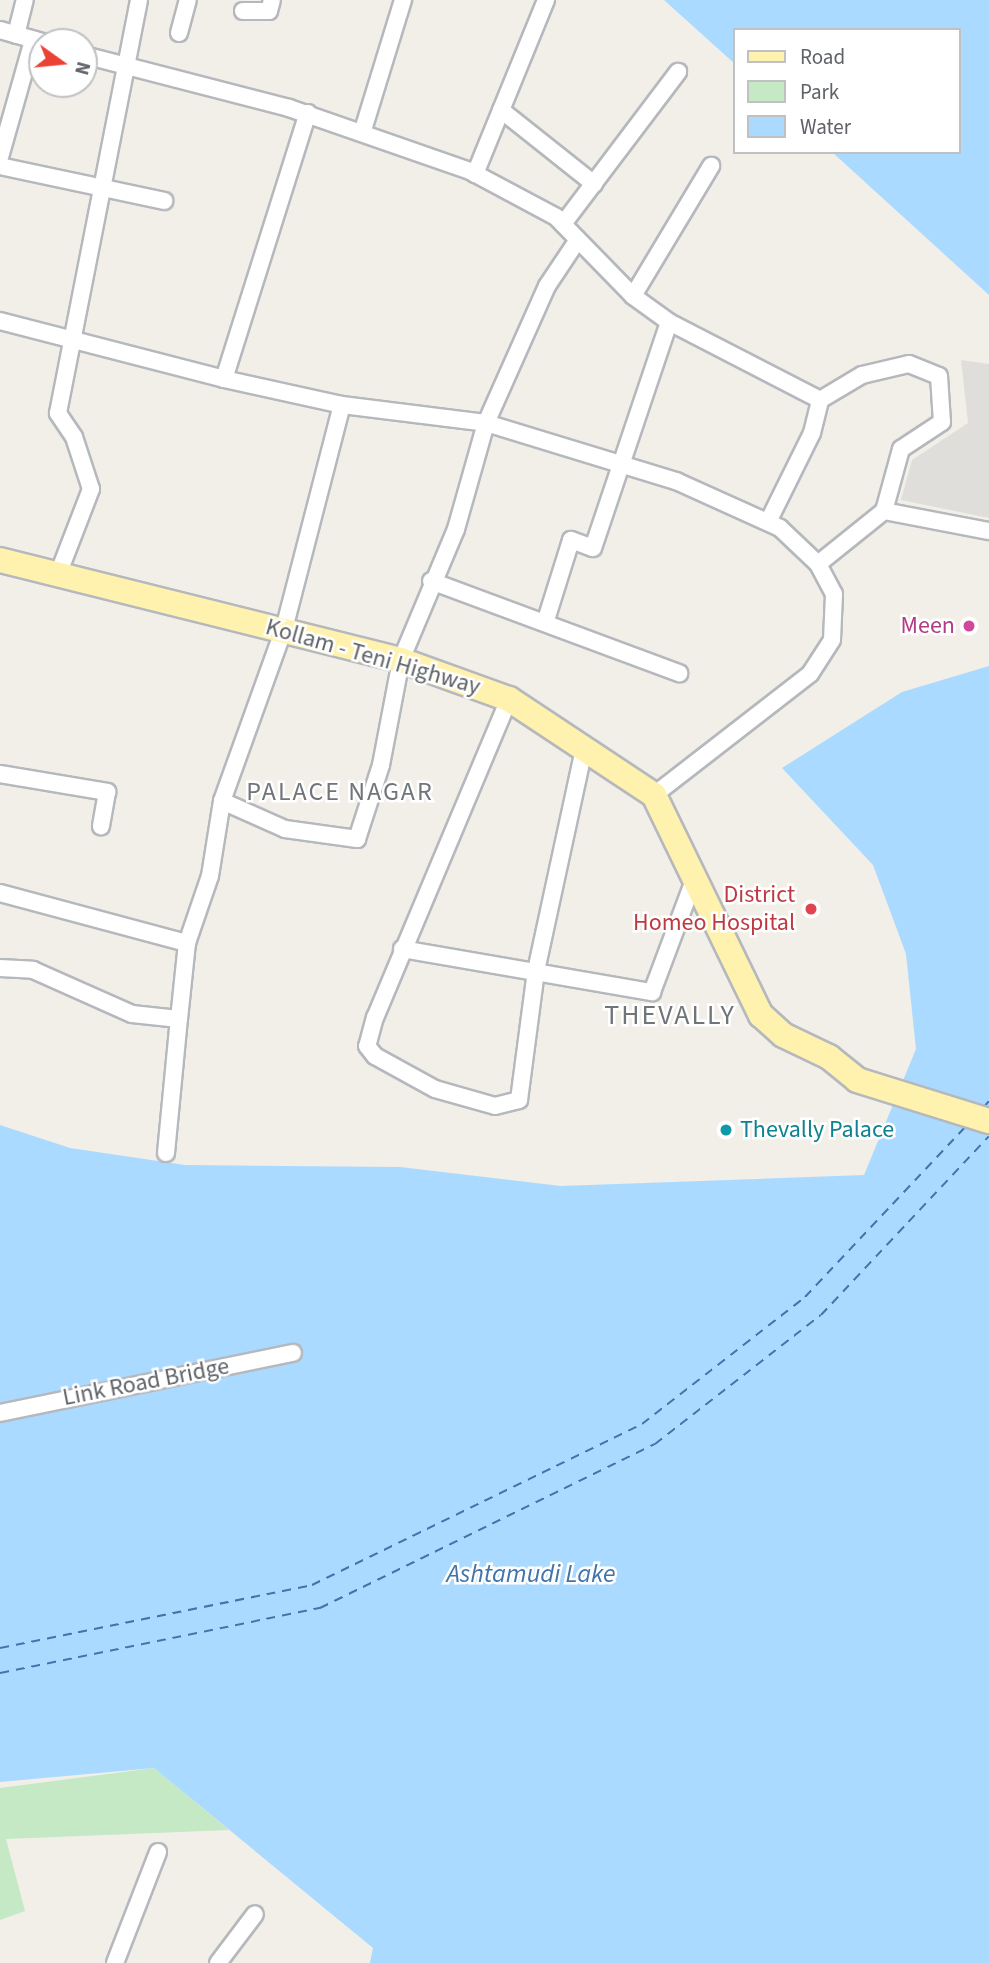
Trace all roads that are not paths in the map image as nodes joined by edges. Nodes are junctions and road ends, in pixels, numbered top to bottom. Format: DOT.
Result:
graph roads {
  1 [pos="25,0"];
  2 [pos="139,0"];
  3 [pos="188,0"];
  4 [pos="272,0"];
  5 [pos="403,0"];
  6 [pos="546,0"];
  7 [pos="243,11"];
  8 [pos="0,30"];
  9 [pos="180,33"];
  10 [pos="16,35"];
  11 [pos="28,38"];
  12 [pos="98,59"];
  13 [pos="124,66"];
  14 [pos="28,69"];
  15 [pos="678,72"];
  16 [pos="501,110"];
  17 [pos="308,113"];
  18 [pos="363,130"];
  19 [pos="0,157"];
  20 [pos="0,166"];
  21 [pos="711,166"];
  22 [pos="475,174"];
  23 [pos="594,184"];
  24 [pos="106,189"];
  25 [pos="164,201"];
  26 [pos="563,224"];
  27 [pos="577,242"];
  28 [pos="633,296"];
  29 [pos="0,321"];
  30 [pos="669,322"];
  31 [pos="73,339"];
  32 [pos="223,379"];
  33 [pos="820,400"];
  34 [pos="342,405"];
  35 [pos="486,423"];
  36 [pos="618,462"];
  37 [pos="884,511"];
  38 [pos="768,522"];
  39 [pos="989,531"];
  40 [pos="0,559"];
  41 [pos="818,564"];
  42 [pos="59,572"];
  43 [pos="431,581"];
  44 [pos="546,620"];
  45 [pos="284,629"];
  46 [pos="401,660"];
  47 [pos="679,673"];
  48 [pos="509,699"];
  49 [pos="584,749"];
  50 [pos="0,774"];
  51 [pos="654,795"];
  52 [pos="222,801"];
  53 [pos="101,826"];
  54 [pos="696,874"];
  55 [pos="0,893"];
  56 [pos="187,943"];
  57 [pos="402,949"];
  58 [pos="0,968"];
  59 [pos="536,971"];
  60 [pos="179,1019"];
  61 [pos="989,1121"];
  62 [pos="166,1153"];
  63 [pos="293,1353"];
  64 [pos="0,1413"];
  65 [pos="158,1852"];
  66 [pos="255,1914"];
  67 [pos="115,1963"];
  68 [pos="218,1963"];
  1 -- 10 [label="street"];
  2 -- 13 [label="street"];
  3 -- 9 [label="street"];
  4 -- 7 [label="street"];
  5 -- 18 [label="street"];
  6 -- 16 [label="street"];
  8 -- 10 [label="street"];
  10 -- 11 [label="street"];
  12 -- 13 [label="street"];
  13 -- 17 [label="street"];
  13 -- 24 [label="street"];
  14 -- 19 [label="street"];
  15 -- 23 [label="street"];
  16 -- 22 [label="street"];
  16 -- 23 [label="street"];
  17 -- 18 [label="street"];
  17 -- 32 [label="street"];
  18 -- 22 [label="street"];
  20 -- 24 [label="street"];
  21 -- 28 [label="street"];
  22 -- 26 [label="street"];
  23 -- 26 [label="street"];
  24 -- 25 [label="street"];
  24 -- 31 [label="street"];
  26 -- 27 [label="street"];
  27 -- 28 [label="street"];
  27 -- 35 [label="street"];
  28 -- 30 [label="street"];
  29 -- 31 [label="street"];
  30 -- 33 [label="street"];
  30 -- 36 [label="street"];
  31 -- 32 [label="street"];
  31 -- 42 [label="street"];
  32 -- 34 [label="street"];
  33 -- 37 [label="street"];
  33 -- 38 [label="street"];
  34 -- 35 [label="street"];
  34 -- 45 [label="street"];
  35 -- 36 [label="street"];
  35 -- 43 [label="street"];
  36 -- 38 [label="street"];
  36 -- 44 [label="street"];
  37 -- 39 [label="street"];
  37 -- 41 [label="street"];
  38 -- 41 [label="street"];
  40 -- 42 [label="main road, Kollam - Teni Highway"];
  41 -- 51 [label="street"];
  42 -- 45 [label="main road, Kollam - Teni Highway"];
  43 -- 44 [label="street"];
  43 -- 46 [label="street"];
  44 -- 47 [label="street"];
  45 -- 46 [label="main road, Kollam - Teni Highway"];
  45 -- 52 [label="street"];
  46 -- 48 [label="main road, Kollam - Teni Highway"];
  46 -- 52 [label="street"];
  48 -- 49 [label="main road, Kollam - Teni Highway"];
  48 -- 57 [label="street"];
  49 -- 51 [label="main road, Kollam - Teni Highway"];
  49 -- 59 [label="street"];
  50 -- 53 [label="street"];
  51 -- 54 [label="main road, Kollam - Teni Highway"];
  52 -- 56 [label="street"];
  54 -- 59 [label="street"];
  54 -- 61 [label="main road, Kollam - Teni Highway"];
  55 -- 56 [label="street"];
  56 -- 60 [label="street"];
  57 -- 59 [label="street"];
  57 -- 59 [label="street"];
  58 -- 60 [label="street"];
  60 -- 62 [label="street"];
  63 -- 64 [label="street, Link Road Bridge"];
  65 -- 67 [label="street"];
  66 -- 68 [label="street"];
}
